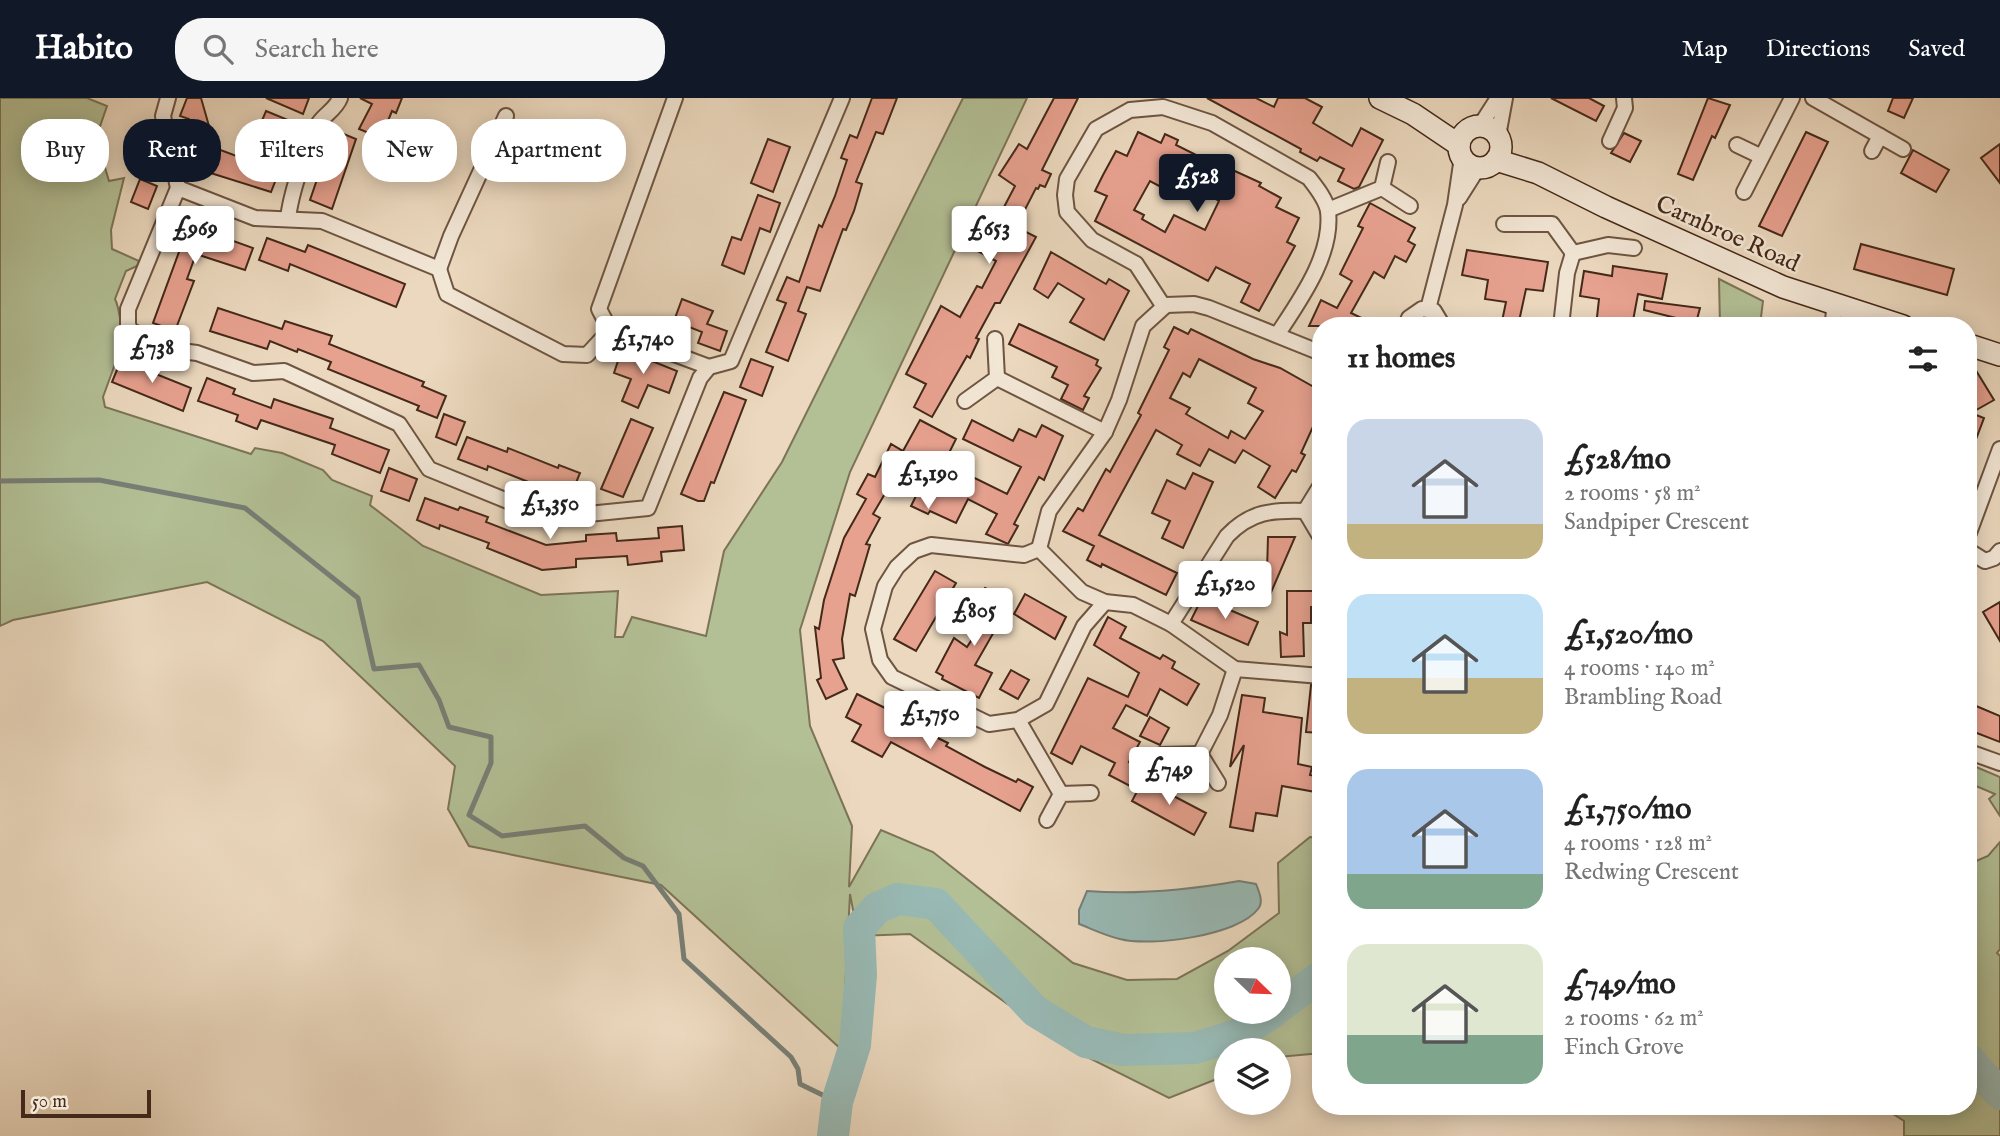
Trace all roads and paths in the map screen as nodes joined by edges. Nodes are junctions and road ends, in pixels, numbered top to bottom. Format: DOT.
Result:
graph roads {
  1 [pos="168,98"];
  2 [pos="340,98"];
  3 [pos="675,98"];
  4 [pos="842,98"];
  5 [pos="1380,98"];
  6 [pos="1498,98"];
  7 [pos="1505,98"];
  8 [pos="1624,98"];
  9 [pos="1792,98"];
  10 [pos="1813,98"];
  11 [pos="506,116"];
  12 [pos="1881,136"];
  13 [pos="1610,141"];
  14 [pos="1737,145"];
  15 [pos="1480,146"];
  16 [pos="1903,149"];
  17 [pos="1872,151"];
  18 [pos="1760,156"];
  19 [pos="1388,162"];
  20 [pos="178,188"];
  21 [pos="1382,188"];
  22 [pos="1744,192"];
  23 [pos="1410,206"];
  24 [pos="1328,210"];
  25 [pos="288,219"];
  26 [pos="1504,224"];
  27 [pos="1634,247"];
  28 [pos="1573,253"];
  29 [pos="439,269"];
  30 [pos="1164,307"];
  31 [pos="1428,309"];
  32 [pos="1833,315"];
  33 [pos="1411,317"];
  34 [pos="1440,317"];
  35 [pos="1563,317"];
  36 [pos="610,330"];
  37 [pos="1277,335"];
  38 [pos="995,339"];
  39 [pos="1977,348"];
  40 [pos="1312,349"];
  41 [pos="2000,355"];
  42 [pos="709,367"];
  43 [pos="997,378"];
  44 [pos="965,401"];
  45 [pos="1105,432"];
  46 [pos="2000,449"];
  47 [pos="1312,500"];
  48 [pos="1305,511"];
  49 [pos="1977,511"];
  50 [pos="1312,523"];
  51 [pos="1040,549"];
  52 [pos="2000,551"];
  53 [pos="1977,556"];
  54 [pos="1105,602"];
  55 [pos="1171,624"];
  56 [pos="1235,669"];
  57 [pos="1312,675"];
  58 [pos="1018,720"];
  59 [pos="1200,754"];
  60 [pos="1161,755"];
  61 [pos="1977,755"];
  62 [pos="2000,763"];
  63 [pos="1218,783"];
  64 [pos="1091,793"];
  65 [pos="1060,794"];
  66 [pos="1047,820"];
  1 -- 20 [label="street"];
  2 -- 25 [label="street"];
  3 -- 36 [label="street"];
  4 -- 42 [label="street"];
  5 -- 15 [label="street, Carnbroe Road"];
  6 -- 15 [label="street"];
  7 -- 15 [label="street"];
  8 -- 13 [label="street"];
  9 -- 18 [label="street"];
  10 -- 12 [label="street"];
  11 -- 29 [label="street"];
  12 -- 16 [label="street"];
  12 -- 17 [label="street"];
  14 -- 18 [label="street"];
  15 -- 31 [label="street"];
  15 -- 32 [label="street, Carnbroe Road"];
  18 -- 22 [label="street"];
  19 -- 21 [label="street"];
  20 -- 25 [label="street"];
  20 -- 42 [label="street"];
  21 -- 23 [label="street"];
  21 -- 24 [label="street"];
  24 -- 30 [label="street"];
  24 -- 37 [label="street"];
  25 -- 29 [label="street"];
  26 -- 28 [label="street"];
  27 -- 28 [label="street"];
  28 -- 35 [label="street"];
  29 -- 36 [label="street"];
  30 -- 37 [label="street"];
  30 -- 45 [label="street"];
  31 -- 33 [label="street"];
  31 -- 34 [label="street"];
  36 -- 42 [label="street"];
  37 -- 40 [label="street"];
  38 -- 43 [label="street"];
  39 -- 41 [label="street"];
  43 -- 44 [label="street"];
  43 -- 45 [label="street"];
  45 -- 51 [label="street"];
  46 -- 49 [label="street"];
  47 -- 48 [label="street"];
  48 -- 50 [label="street"];
  48 -- 55 [label="street"];
  51 -- 54 [label="street"];
  51 -- 58 [label="street"];
  52 -- 53 [label="street"];
  54 -- 55 [label="street"];
  54 -- 58 [label="street"];
  55 -- 56 [label="street"];
  56 -- 57 [label="street"];
  56 -- 59 [label="street"];
  58 -- 65 [label="street"];
  59 -- 60 [label="street"];
  59 -- 63 [label="street"];
  61 -- 62 [label="street"];
  64 -- 65 [label="street"];
  65 -- 66 [label="street"];
}
